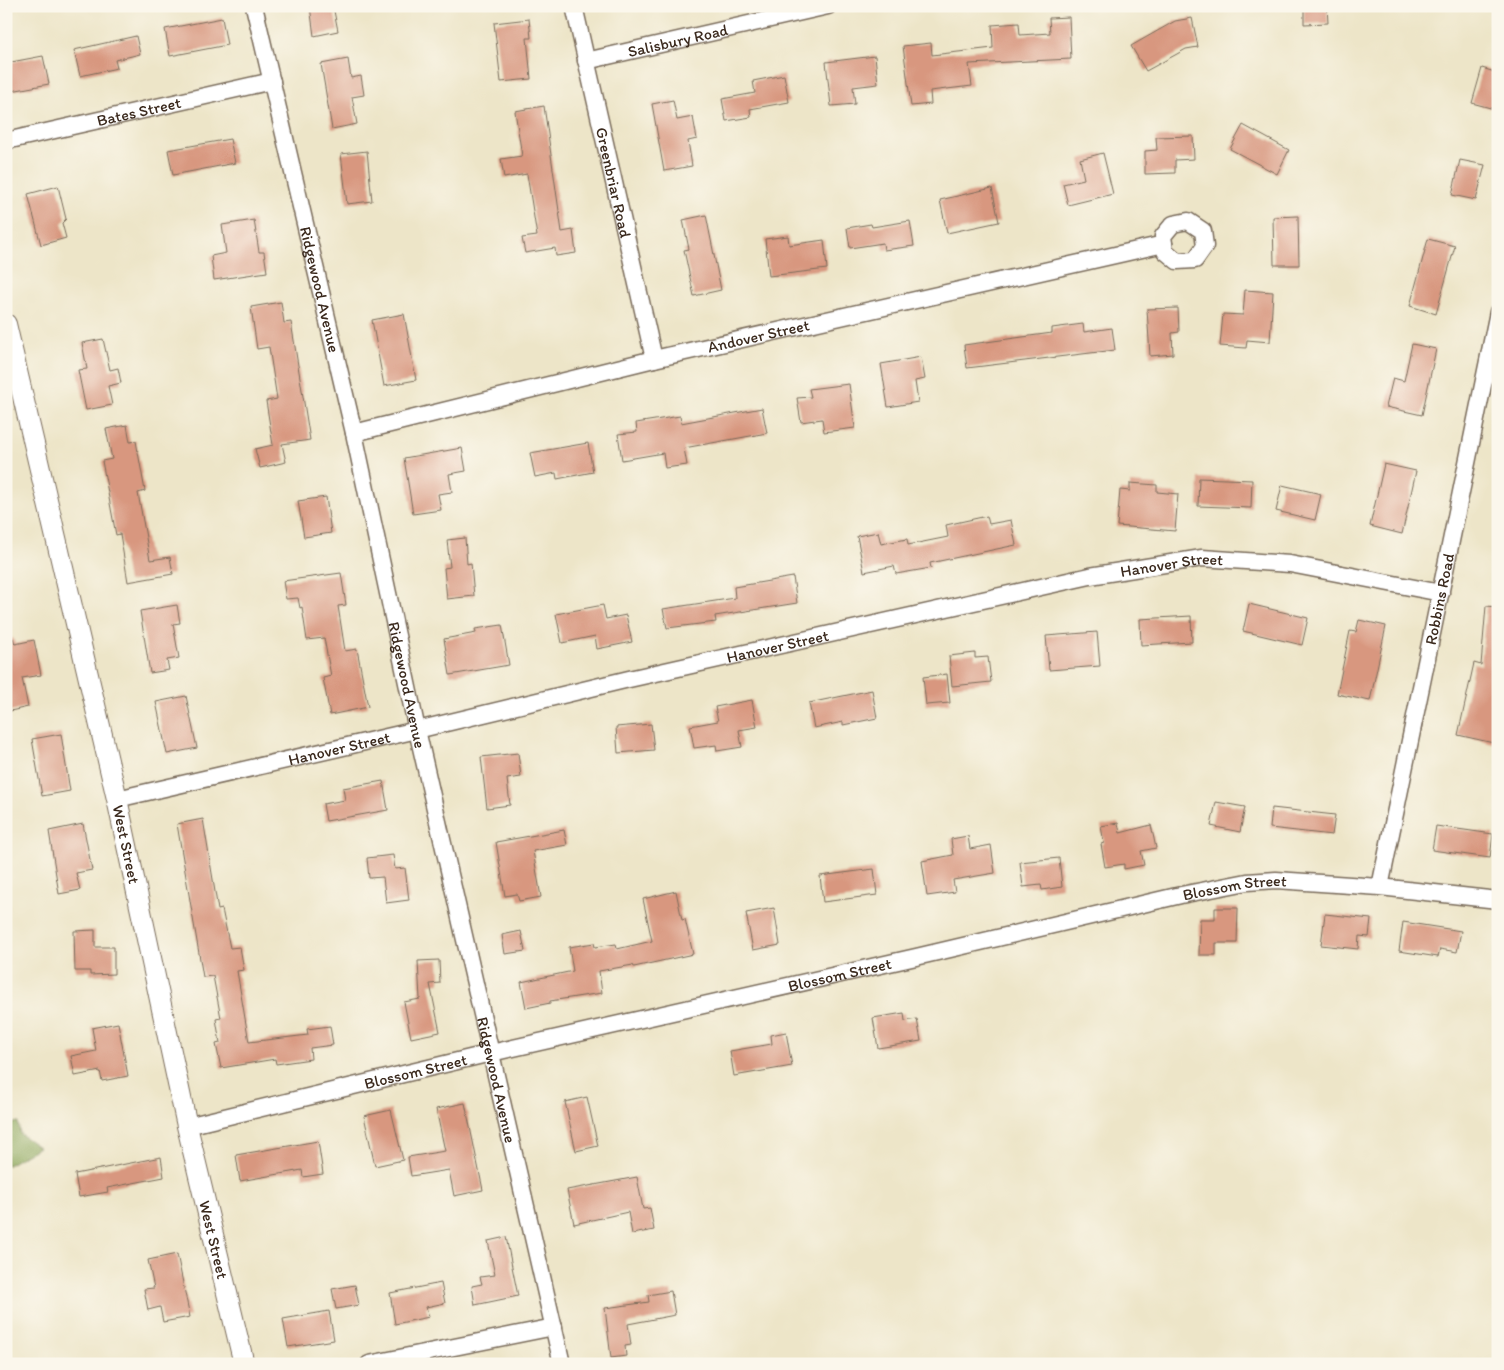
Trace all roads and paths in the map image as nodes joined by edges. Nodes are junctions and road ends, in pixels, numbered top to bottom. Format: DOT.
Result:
graph roads {
  1 [pos="254,6"];
  2 [pos="574,6"];
  3 [pos="828,6"];
  4 [pos="586,61"];
  5 [pos="272,81"];
  6 [pos="6,141"];
  7 [pos="1164,244"];
  8 [pos="1498,312"];
  9 [pos="6,324"];
  10 [pos="654,359"];
  11 [pos="354,432"];
  12 [pos="1441,593"];
  13 [pos="416,730"];
  14 [pos="117,799"];
  15 [pos="1380,887"];
  16 [pos="1498,900"];
  17 [pos="491,1053"];
  18 [pos="187,1126"];
  19 [pos="554,1327"];
  20 [pos="244,1364"];
  21 [pos="369,1364"];
  22 [pos="562,1364"];
  1 -- 5 [label="street, Ridgewood Avenue"];
  2 -- 4 [label="street, Greenbriar Road"];
  3 -- 4 [label="street, Salisbury Road"];
  4 -- 10 [label="street, Greenbriar Road"];
  5 -- 6 [label="street, Bates Street"];
  5 -- 11 [label="street, Ridgewood Avenue"];
  7 -- 10 [label="street, Andover Street"];
  8 -- 12 [label="street, Robbins Road"];
  9 -- 14 [label="street, West Street"];
  10 -- 11 [label="street, Andover Street"];
  11 -- 13 [label="street, Ridgewood Avenue"];
  12 -- 13 [label="street, Hanover Street"];
  12 -- 15 [label="street, Robbins Road"];
  13 -- 14 [label="street, Hanover Street"];
  13 -- 17 [label="street, Ridgewood Avenue"];
  14 -- 18 [label="street, West Street"];
  15 -- 16 [label="street, Blossom Street"];
  15 -- 17 [label="street, Blossom Street"];
  17 -- 18 [label="street, Blossom Street"];
  17 -- 19 [label="street, Ridgewood Avenue"];
  18 -- 20 [label="street, West Street"];
  19 -- 21 [label="street"];
  19 -- 22 [label="street, Ridgewood Avenue"];
}
